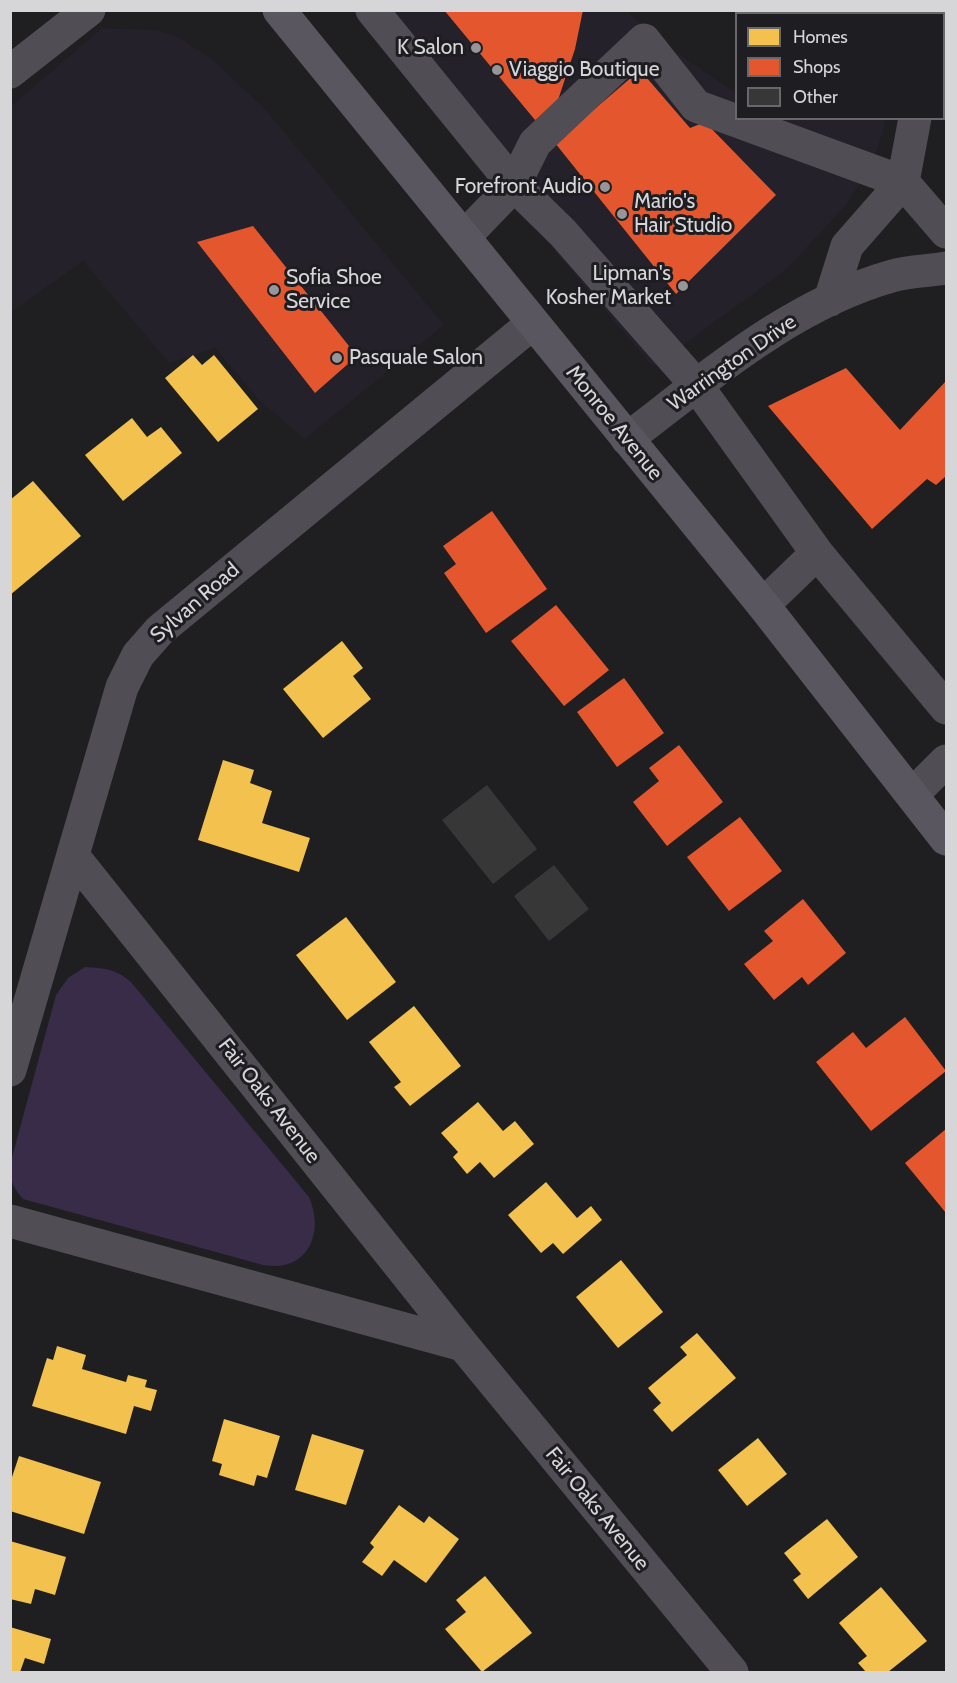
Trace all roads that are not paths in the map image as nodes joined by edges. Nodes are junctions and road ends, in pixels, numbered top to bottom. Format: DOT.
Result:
graph roads {
  1 [pos="89,10"];
  2 [pos="279,10"];
  3 [pos="372,10"];
  4 [pos="10,72"];
  5 [pos="915,120"];
  6 [pos="903,182"];
  7 [pos="514,185"];
  8 [pos="946,232"];
  9 [pos="465,236"];
  10 [pos="946,268"];
  11 [pos="830,300"];
  12 [pos="533,323"];
  13 [pos="697,386"];
  14 [pos="627,439"];
  15 [pos="817,553"];
  16 [pos="763,605"];
  17 [pos="946,708"];
  18 [pos="946,761"];
  19 [pos="912,795"];
  20 [pos="946,839"];
  21 [pos="74,857"];
  22 [pos="10,1070"];
  23 [pos="10,1221"];
  24 [pos="463,1345"];
  25 [pos="732,1672"];
  1 -- 4 [label="street"];
  2 -- 9 [label="main road, Monroe Avenue"];
  3 -- 7 [label="street"];
  5 -- 6 [label="street"];
  6 -- 7 [label="street"];
  6 -- 8 [label="street"];
  6 -- 11 [label="street"];
  7 -- 9 [label="street"];
  7 -- 13 [label="street"];
  9 -- 12 [label="main road, Monroe Avenue"];
  10 -- 11 [label="street, Warrington Drive"];
  11 -- 13 [label="street, Warrington Drive"];
  12 -- 14 [label="main road, Monroe Avenue"];
  12 -- 21 [label="street, Sylvan Road"];
  13 -- 14 [label="street, Warrington Drive"];
  13 -- 15 [label="street"];
  14 -- 16 [label="main road, Monroe Avenue"];
  15 -- 16 [label="street"];
  15 -- 17 [label="street"];
  16 -- 19 [label="main road, Monroe Avenue"];
  18 -- 19 [label="street"];
  19 -- 20 [label="main road, Monroe Avenue"];
  21 -- 22 [label="street, Sylvan Road"];
  21 -- 24 [label="street, Fair Oaks Avenue"];
  23 -- 24 [label="street"];
  24 -- 25 [label="street, Fair Oaks Avenue"];
}
